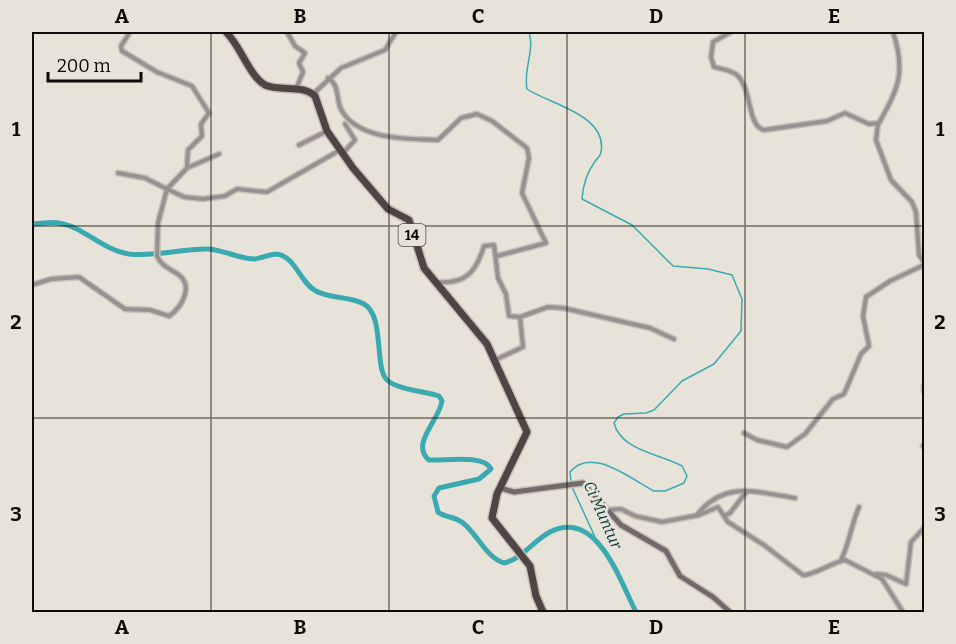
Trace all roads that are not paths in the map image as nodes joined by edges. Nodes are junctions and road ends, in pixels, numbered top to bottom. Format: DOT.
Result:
graph roads {
  1 [pos="130,32"];
  2 [pos="226,32"];
  3 [pos="287,32"];
  4 [pos="396,32"];
  5 [pos="730,32"];
  6 [pos="893,32"];
  7 [pos="328,78"];
  8 [pos="296,90"];
  9 [pos="313,94"];
  10 [pos="879,123"];
  11 [pos="345,124"];
  12 [pos="327,131"];
  13 [pos="299,145"];
  14 [pos="342,151"];
  15 [pos="219,154"];
  16 [pos="187,168"];
  17 [pos="118,173"];
  18 [pos="167,189"];
  19 [pos="497,256"];
  20 [pos="924,264"];
  21 [pos="434,282"];
  22 [pos="32,285"];
  23 [pos="520,317"];
  24 [pos="674,339"];
  25 [pos="495,360"];
  26 [pos="924,386"];
  27 [pos="924,391"];
  28 [pos="744,433"];
  29 [pos="500,488"];
  30 [pos="747,491"];
  31 [pos="795,498"];
  32 [pos="859,507"];
  33 [pos="606,510"];
  34 [pos="697,516"];
  35 [pos="724,516"];
  36 [pos="924,528"];
  37 [pos="841,561"];
  38 [pos="875,574"];
  39 [pos="543,612"];
  40 [pos="730,612"];
  41 [pos="903,612"];
  1 -- 16 [label="street"];
  2 -- 8 [label="highway"];
  3 -- 8 [label="street"];
  4 -- 7 [label="street"];
  5 -- 10 [label="street"];
  6 -- 10 [label="street"];
  7 -- 9 [label="street"];
  7 -- 19 [label="street"];
  8 -- 9 [label="highway"];
  9 -- 12 [label="highway, 14"];
  10 -- 20 [label="street"];
  11 -- 14 [label="street"];
  12 -- 13 [label="street"];
  12 -- 14 [label="highway, 14"];
  14 -- 18 [label="street"];
  14 -- 21 [label="highway, 14"];
  15 -- 16 [label="street"];
  16 -- 18 [label="street"];
  17 -- 18 [label="street"];
  18 -- 22 [label="street"];
  19 -- 21 [label="street"];
  19 -- 23 [label="street"];
  20 -- 28 [label="street"];
  21 -- 25 [label="highway, 14"];
  23 -- 24 [label="street"];
  23 -- 25 [label="street"];
  25 -- 29 [label="highway, 14"];
  26 -- 27 [label="street"];
  29 -- 33 [label="main road"];
  29 -- 39 [label="highway, 14"];
  30 -- 31 [label="street"];
  30 -- 34 [label="street"];
  30 -- 35 [label="street"];
  32 -- 37 [label="street"];
  33 -- 34 [label="street"];
  33 -- 40 [label="main road"];
  34 -- 35 [label="street"];
  35 -- 37 [label="street"];
  36 -- 38 [label="street"];
  37 -- 38 [label="street"];
  38 -- 41 [label="street"];
}
